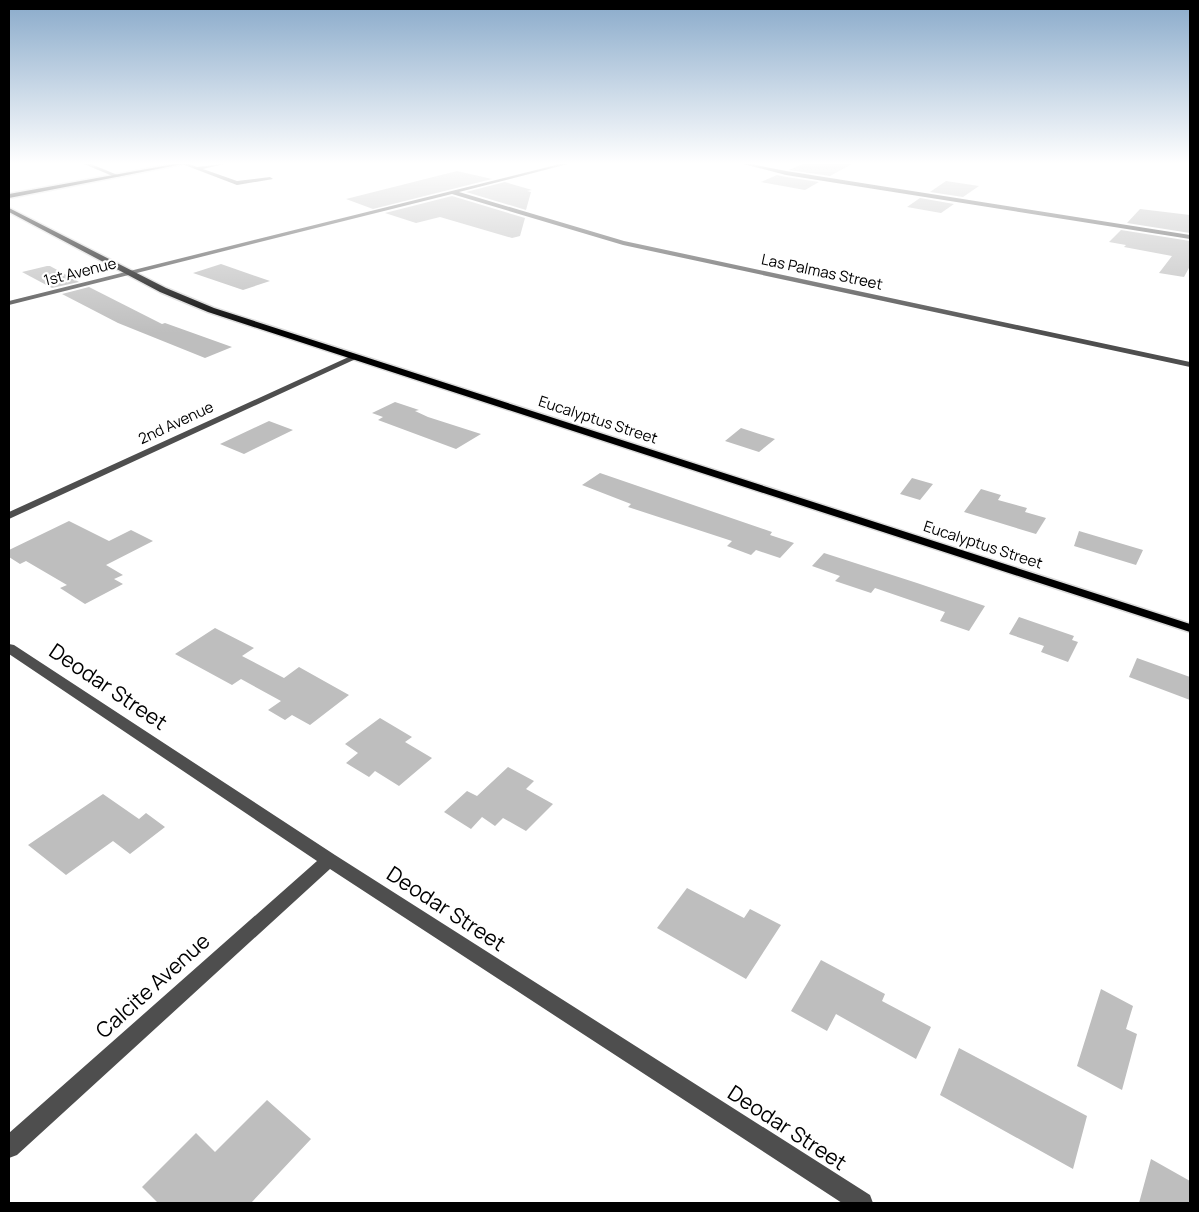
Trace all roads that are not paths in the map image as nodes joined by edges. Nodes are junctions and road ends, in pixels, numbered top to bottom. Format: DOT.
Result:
graph roads {
  1 [pos="29,221"];
  2 [pos="338,221"];
  3 [pos="546,221"];
  4 [pos="1086,221"];
  5 [pos="1190,237"];
  6 [pos="129,273"];
  7 [pos="9,302"];
  8 [pos="356,357"];
  9 [pos="1190,365"];
  10 [pos="9,516"];
  11 [pos="1190,628"];
  12 [pos="9,648"];
  13 [pos="329,860"];
  14 [pos="9,1148"];
  15 [pos="862,1203"];
  1 -- 6 [label="main road, Eucalyptus Street"];
  2 -- 6 [label="street, 1st Avenue"];
  3 -- 9 [label="street, Las Palmas Street"];
  4 -- 5 [label="street"];
  6 -- 7 [label="street, 1st Avenue"];
  6 -- 8 [label="main road, Eucalyptus Street"];
  8 -- 10 [label="street, 2nd Avenue"];
  8 -- 11 [label="main road, Eucalyptus Street"];
  12 -- 13 [label="street, Deodar Street"];
  13 -- 14 [label="street, Calcite Avenue"];
  13 -- 15 [label="street, Deodar Street"];
}
